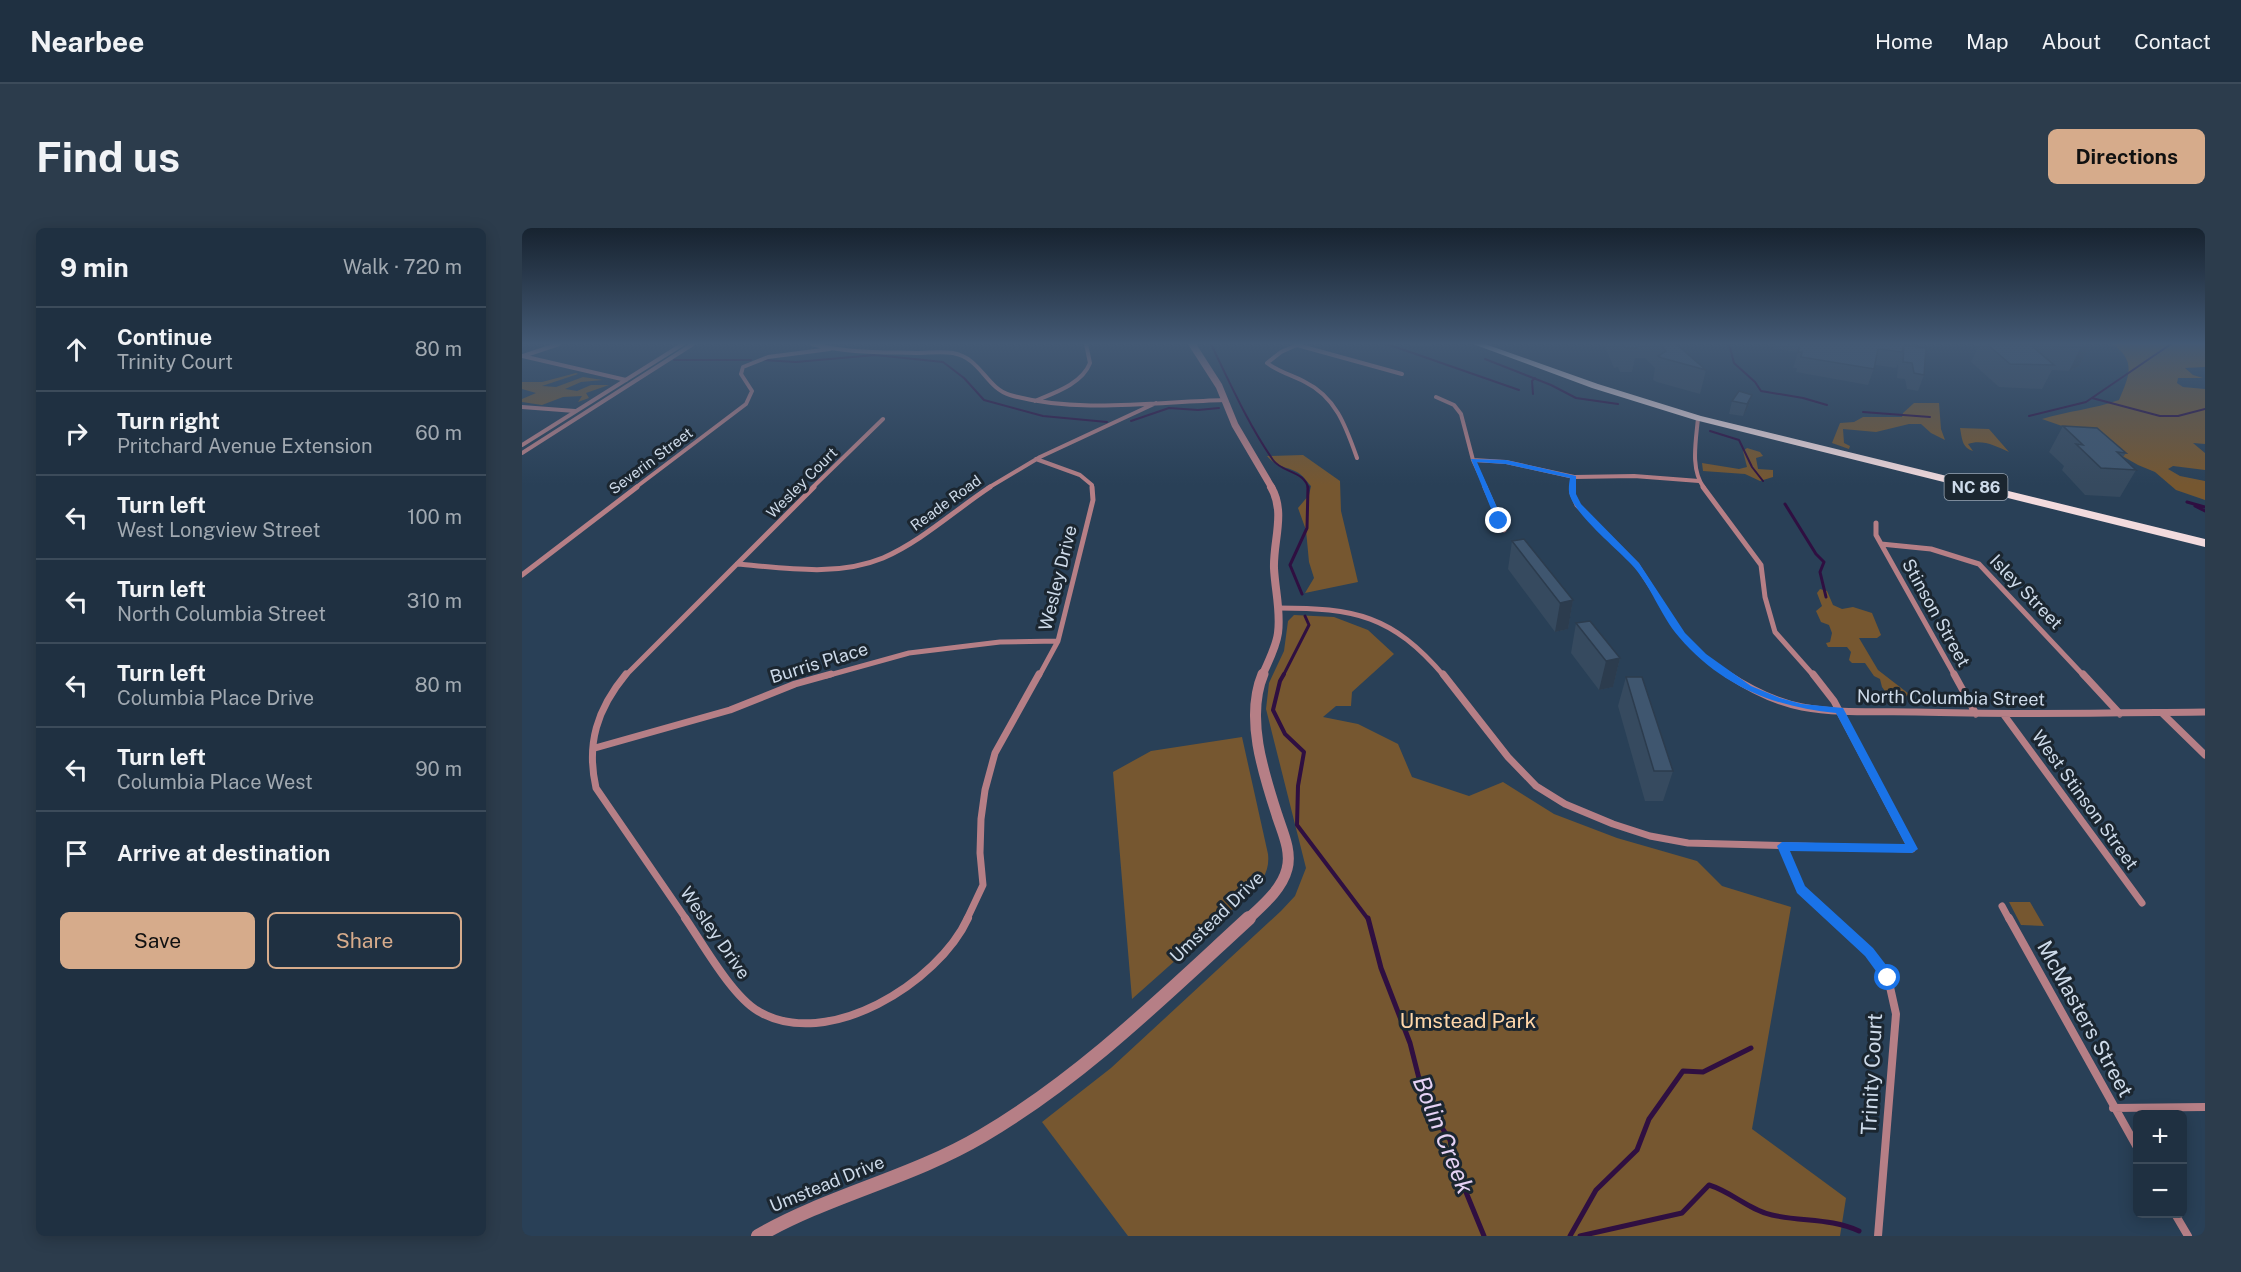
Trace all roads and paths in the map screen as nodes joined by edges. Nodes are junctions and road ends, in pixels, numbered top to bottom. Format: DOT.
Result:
graph roads {
  1 [pos="609,391"];
  2 [pos="620,391"];
  3 [pos="752,391"];
  4 [pos="1004,391"];
  5 [pos="1054,391"];
  6 [pos="1221,391"];
  7 [pos="1321,391"];
  8 [pos="1611,391"];
  9 [pos="1436,397"];
  10 [pos="1224,400"];
  11 [pos="1034,402"];
  12 [pos="1155,403"];
  13 [pos="522,408"];
  14 [pos="577,411"];
  15 [pos="587,411"];
  16 [pos="1698,418"];
  17 [pos="884,419"];
  18 [pos="522,445"];
  19 [pos="522,453"];
  20 [pos="1357,458"];
  21 [pos="1036,459"];
  22 [pos="1473,460"];
  23 [pos="1574,477"];
  24 [pos="1699,481"];
  25 [pos="1876,523"];
  26 [pos="1504,530"];
  27 [pos="2205,543"];
  28 [pos="1881,544"];
  29 [pos="738,564"];
  30 [pos="522,575"];
  31 [pos="1278,608"];
  32 [pos="1058,641"];
  33 [pos="1839,710"];
  34 [pos="2205,712"];
  35 [pos="2162,713"];
  36 [pos="1976,714"];
  37 [pos="2120,714"];
  38 [pos="2004,715"];
  39 [pos="595,748"];
  40 [pos="2205,755"];
  41 [pos="1782,846"];
  42 [pos="2142,903"];
  43 [pos="2002,906"];
  44 [pos="2205,1107"];
  45 [pos="2113,1108"];
  46 [pos="2133,1141"];
  47 [pos="2177,1218"];
  48 [pos="758,1236"];
  49 [pos="1878,1236"];
  50 [pos="2188,1236"];
  1 -- 14 [label="street"];
  2 -- 15 [label="street"];
  3 -- 30 [label="street, Severin Street"];
  4 -- 11 [label="street"];
  5 -- 11 [label="street"];
  6 -- 10 [label="street, Umstead Drive"];
  7 -- 20 [label="street"];
  8 -- 16 [label="main road, NC 86"];
  9 -- 22 [label="street"];
  10 -- 12 [label="street"];
  10 -- 31 [label="street, Umstead Drive"];
  11 -- 12 [label="street"];
  12 -- 21 [label="street, Reade Road"];
  13 -- 14 [label="street"];
  14 -- 15 [label="street"];
  14 -- 18 [label="street"];
  15 -- 19 [label="street"];
  16 -- 24 [label="street"];
  16 -- 27 [label="main road, NC 86"];
  17 -- 29 [label="street, Wesley Court"];
  21 -- 29 [label="street, Reade Road"];
  21 -- 32 [label="street, Wesley Drive"];
  22 -- 23 [label="street"];
  22 -- 26 [label="street"];
  23 -- 24 [label="street"];
  23 -- 33 [label="street, North Columbia Street"];
  24 -- 33 [label="street"];
  25 -- 28 [label="street, Stinson Street"];
  28 -- 36 [label="street, Stinson Street"];
  28 -- 37 [label="street, Isley Street"];
  29 -- 39 [label="street, Wesley Drive"];
  31 -- 41 [label="street"];
  31 -- 48 [label="street, Umstead Drive"];
  32 -- 39 [label="street, Burris Place"];
  32 -- 39 [label="street, Wesley Drive"];
  33 -- 36 [label="street, North Columbia Street"];
  33 -- 41 [label="street"];
  34 -- 35 [label="street, North Columbia Street"];
  35 -- 37 [label="street, North Columbia Street"];
  35 -- 40 [label="street"];
  36 -- 38 [label="street, North Columbia Street"];
  37 -- 38 [label="street, North Columbia Street"];
  38 -- 42 [label="street, West Stinson Street"];
  41 -- 49 [label="street, Trinity Court"];
  43 -- 45 [label="street, McMasters Street"];
  44 -- 45 [label="street"];
  45 -- 46 [label="street, McMasters Street"];
  47 -- 50 [label="street"];
}
